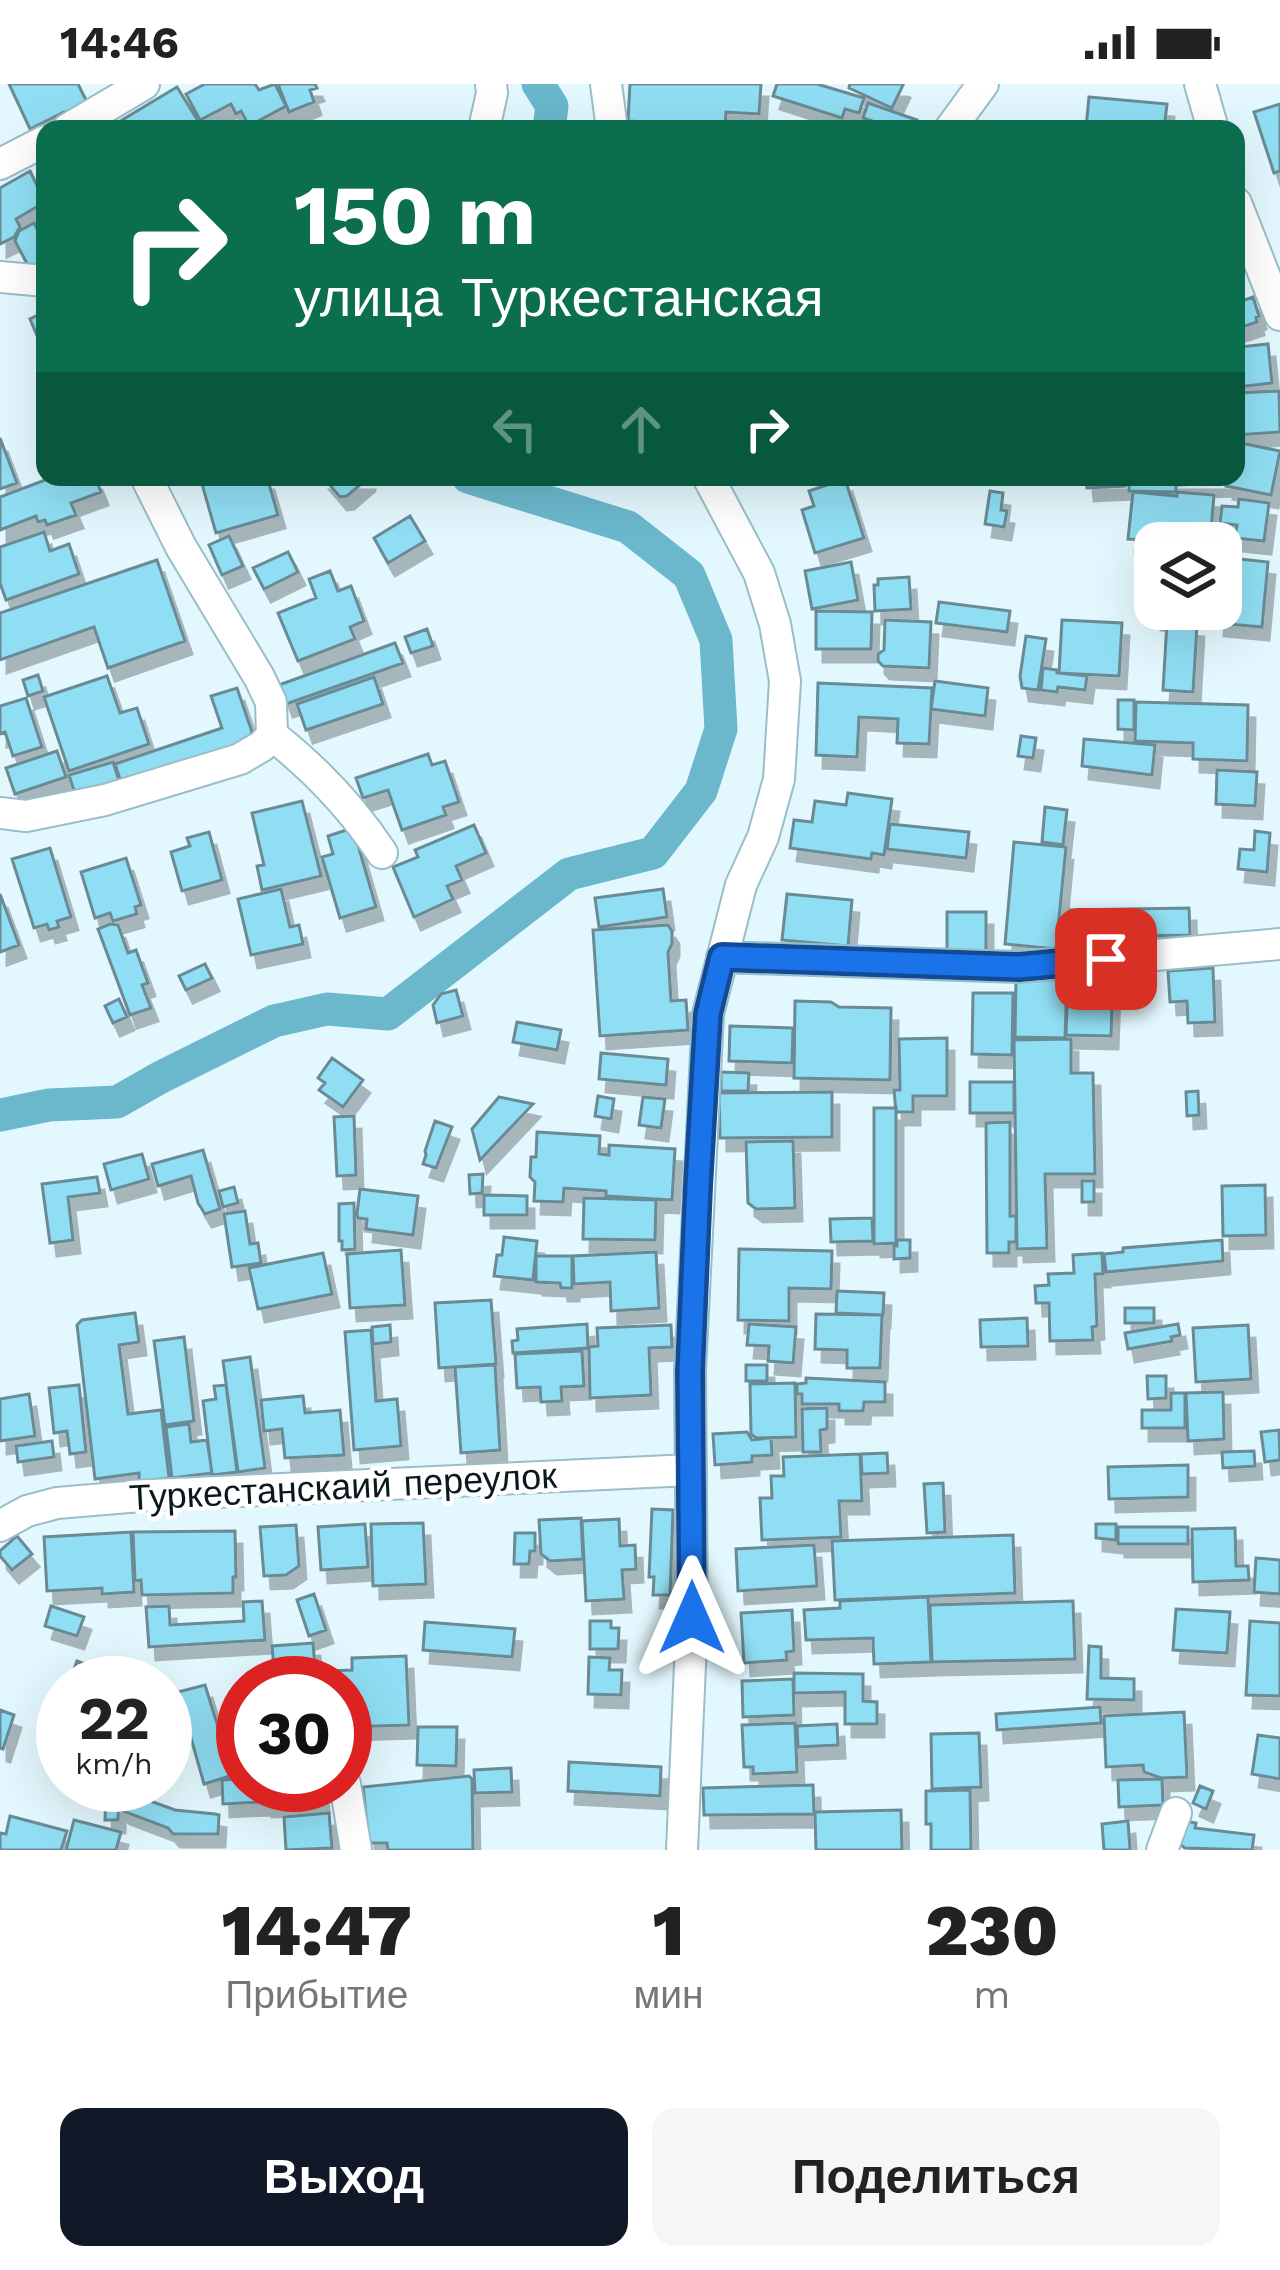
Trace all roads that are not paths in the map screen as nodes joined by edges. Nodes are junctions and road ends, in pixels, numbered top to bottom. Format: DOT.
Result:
graph roads {
  1 [pos="144,84"];
  2 [pos="491,84"];
  3 [pos="606,84"];
  4 [pos="983,84"];
  5 [pos="1200,84"];
  6 [pos="83,120"];
  7 [pos="486,120"];
  8 [pos="611,120"];
  9 [pos="957,120"];
  10 [pos="1210,120"];
  11 [pos="36,146"];
  12 [pos="0,164"];
  13 [pos="1245,235"];
  14 [pos="0,277"];
  15 [pos="36,280"];
  16 [pos="1280,315"];
  17 [pos="150,486"];
  18 [pos="713,486"];
  19 [pos="272,735"];
  20 [pos="0,813"];
  21 [pos="382,853"];
  22 [pos="1280,944"];
  23 [pos="722,957"];
  24 [pos="691,1470"];
  25 [pos="0,1526"];
  26 [pos="350,1812"];
  27 [pos="1176,1813"];
  28 [pos="356,1850"];
  29 [pos="682,1850"];
  30 [pos="1162,1850"];
  1 -- 6 [label="street"];
  2 -- 7 [label="street"];
  3 -- 8 [label="street"];
  4 -- 9 [label="street"];
  5 -- 10 [label="street"];
  11 -- 12 [label="street"];
  13 -- 16 [label="street"];
  14 -- 15 [label="street"];
  17 -- 19 [label="street"];
  18 -- 23 [label="street"];
  19 -- 20 [label="street"];
  19 -- 21 [label="street"];
  22 -- 23 [label="street"];
  23 -- 24 [label="street"];
  24 -- 25 [label="street, Туркестанскаий переулок"];
  24 -- 29 [label="street"];
  26 -- 28 [label="street"];
  27 -- 30 [label="street"];
}
